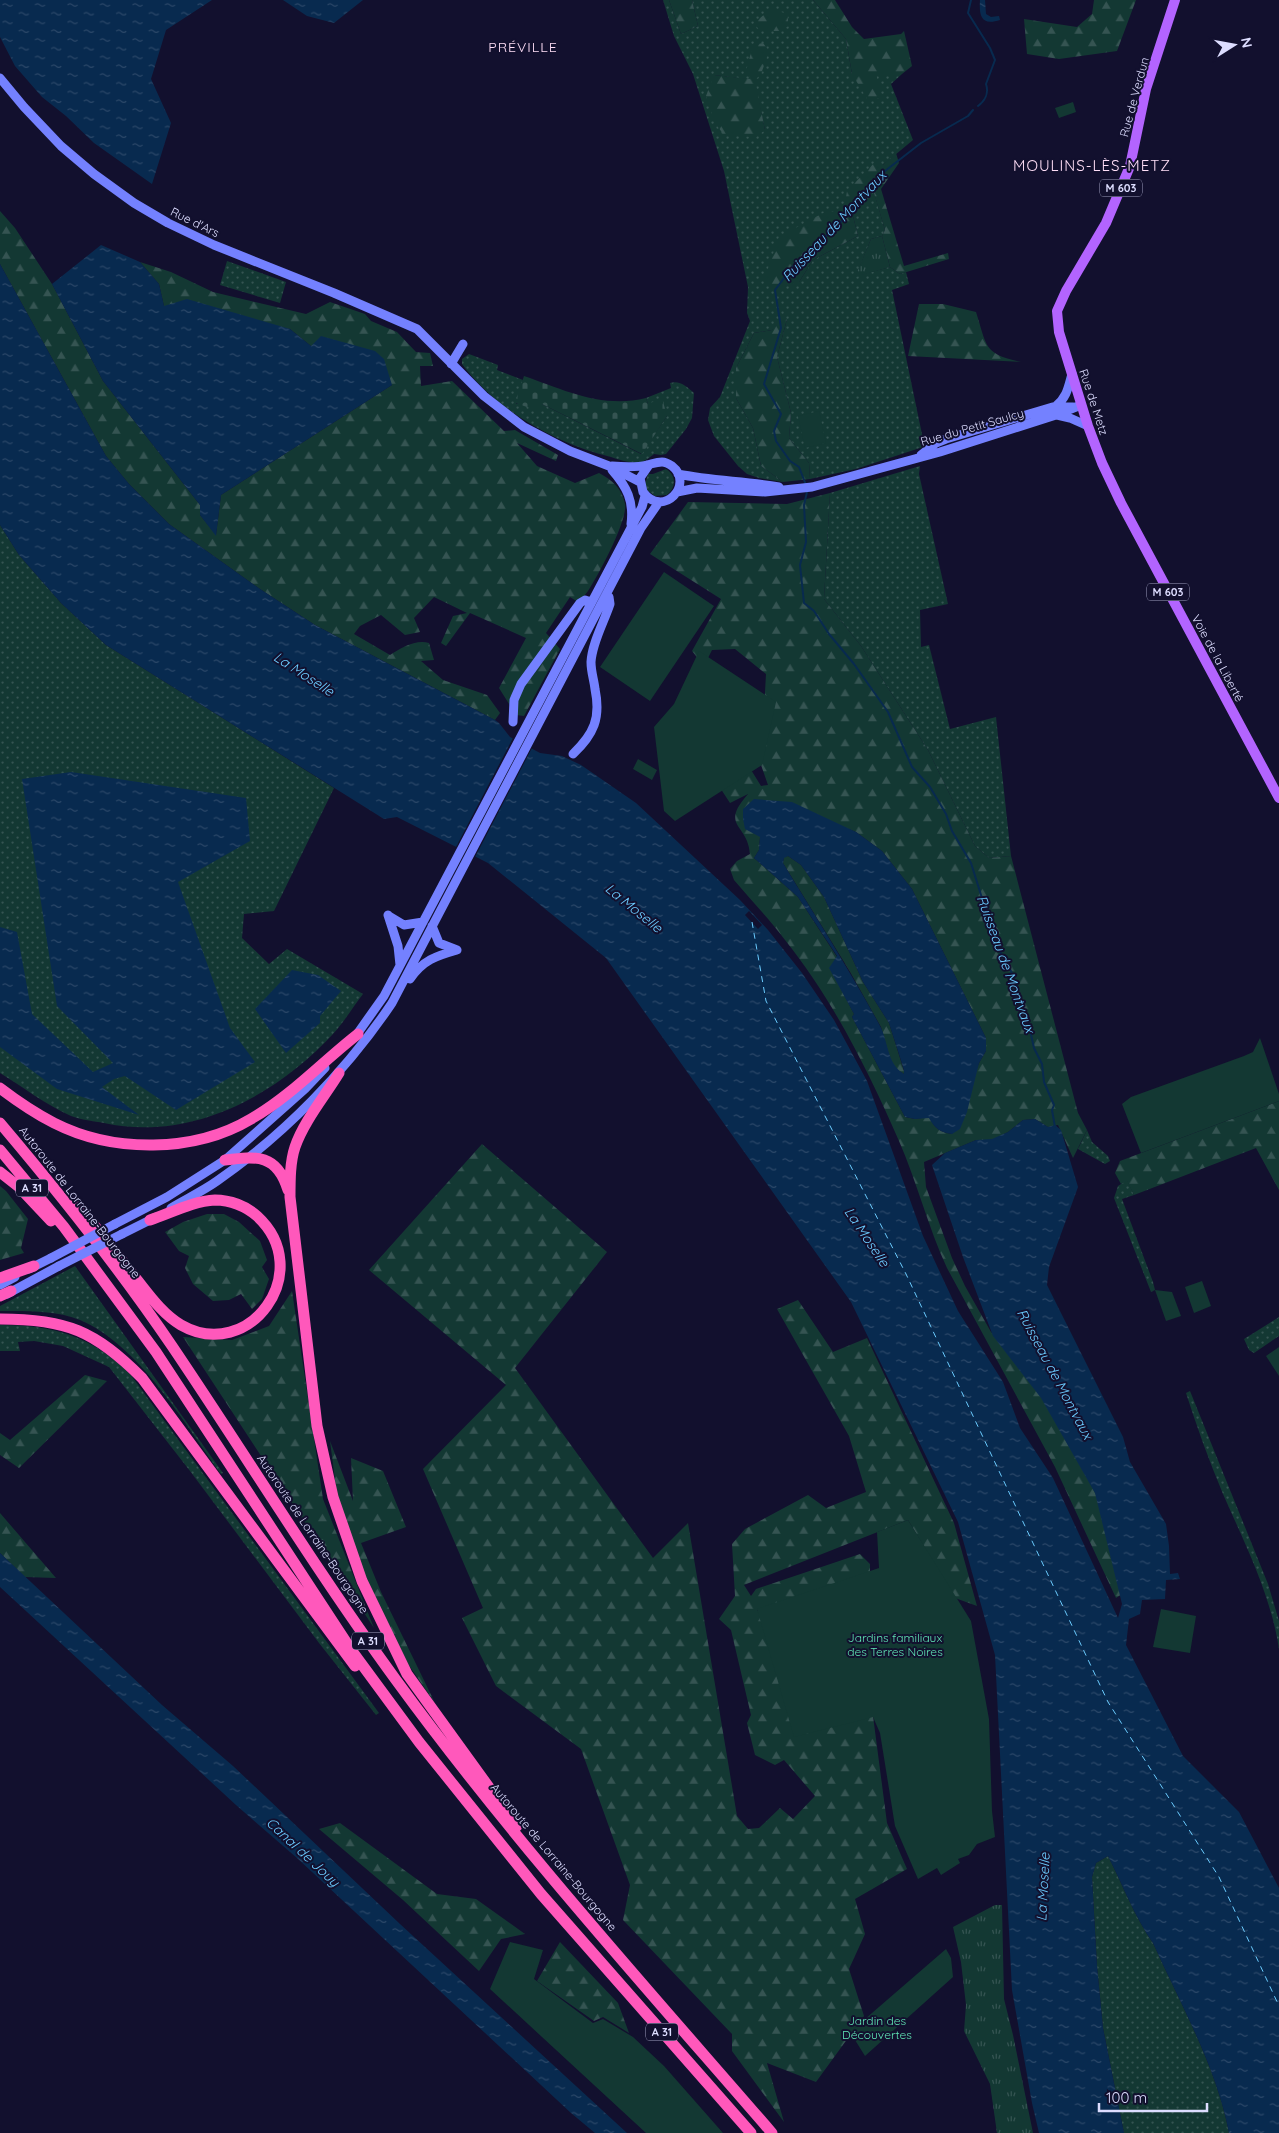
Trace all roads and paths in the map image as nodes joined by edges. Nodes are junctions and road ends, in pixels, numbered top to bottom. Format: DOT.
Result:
graph roads {
  1 [pos="1175,0"];
  2 [pos="0,78"];
  3 [pos="1059,305"];
  4 [pos="463,344"];
  5 [pos="451,364"];
  6 [pos="1072,374"];
  7 [pos="1077,406"];
  8 [pos="1056,411"];
  9 [pos="1088,426"];
  10 [pos="649,465"];
  11 [pos="609,466"];
  12 [pos="678,474"];
  13 [pos="640,482"];
  14 [pos="786,488"];
  15 [pos="677,492"];
  16 [pos="646,496"];
  17 [pos="659,502"];
  18 [pos="1121,502"];
  19 [pos="630,528"];
  20 [pos="606,595"];
  21 [pos="591,602"];
  22 [pos="552,687"];
  23 [pos="513,722"];
  24 [pos="573,754"];
  25 [pos="1279,798"];
  26 [pos="423,922"];
  27 [pos="432,926"];
  28 [pos="400,965"];
  29 [pos="392,1003"];
  30 [pos="358,1034"];
  31 [pos="339,1073"];
  32 [pos="0,1088"];
  33 [pos="0,1119"];
  34 [pos="0,1123"];
  35 [pos="0,1150"];
  36 [pos="248,1157"];
  37 [pos="225,1160"];
  38 [pos="0,1172"];
  39 [pos="290,1197"];
  40 [pos="150,1220"];
  41 [pos="64,1227"];
  42 [pos="34,1266"];
  43 [pos="0,1278"];
  44 [pos="0,1285"];
  45 [pos="11,1291"];
  46 [pos="0,1297"];
  47 [pos="0,1319"];
  48 [pos="374,1681"];
  49 [pos="563,1890"];
  50 [pos="751,2133"];
  51 [pos="772,2133"];
  1 -- 3 [label="main road, Rue de Verdun / M 603"];
  2 -- 5 [label="main road, Rue d'Ars"];
  3 -- 6 [label="main road, Rue de Metz / M 603"];
  4 -- 5 [label="main road"];
  5 -- 11 [label="main road"];
  6 -- 7 [label="main road, Rue de Metz / M 603"];
  6 -- 8 [label="main road"];
  7 -- 8 [label="main road, Rue du Petit Saulcy"];
  7 -- 9 [label="main road, Rue de Metz / M 603"];
  8 -- 9 [label="main road"];
  8 -- 14 [label="main road, Rue du Petit Saulcy"];
  9 -- 18 [label="main road, Rue de Metz / M 603"];
  10 -- 11 [label="main road"];
  10 -- 12 [label="main road"];
  10 -- 13 [label="main road"];
  11 -- 13 [label="main road"];
  11 -- 19 [label="main road"];
  12 -- 14 [label="main road"];
  12 -- 15 [label="main road"];
  13 -- 16 [label="main road"];
  14 -- 15 [label="main road"];
  15 -- 17 [label="main road"];
  16 -- 17 [label="main road"];
  16 -- 19 [label="main road"];
  17 -- 20 [label="main road"];
  18 -- 25 [label="main road, Voie de la Liberté / M 603"];
  19 -- 21 [label="main road"];
  20 -- 22 [label="main road"];
  20 -- 24 [label="main road"];
  21 -- 22 [label="main road"];
  21 -- 23 [label="main road"];
  22 -- 26 [label="main road"];
  22 -- 27 [label="main road"];
  26 -- 28 [label="main road"];
  26 -- 28 [label="main road"];
  27 -- 29 [label="main road"];
  27 -- 29 [label="main road"];
  28 -- 30 [label="main road"];
  29 -- 31 [label="main road"];
  30 -- 32 [label="highway"];
  30 -- 37 [label="main road"];
  31 -- 36 [label="main road"];
  31 -- 39 [label="highway"];
  33 -- 40 [label="highway"];
  34 -- 49 [label="highway, Autoroute de Lorraine-Bourgogne / A 31"];
  35 -- 41 [label="highway, A 31"];
  36 -- 37 [label="highway"];
  36 -- 39 [label="highway"];
  36 -- 40 [label="main road"];
  37 -- 42 [label="main road, bridge"];
  38 -- 41 [label="highway"];
  39 -- 49 [label="highway"];
  40 -- 45 [label="main road, bridge"];
  41 -- 48 [label="highway, A 31"];
  42 -- 43 [label="highway"];
  42 -- 44 [label="main road"];
  45 -- 46 [label="highway"];
  47 -- 48 [label="highway"];
  48 -- 50 [label="highway, A 31"];
  49 -- 51 [label="highway, Autoroute de Lorraine-Bourgogne / A 31"];
}
